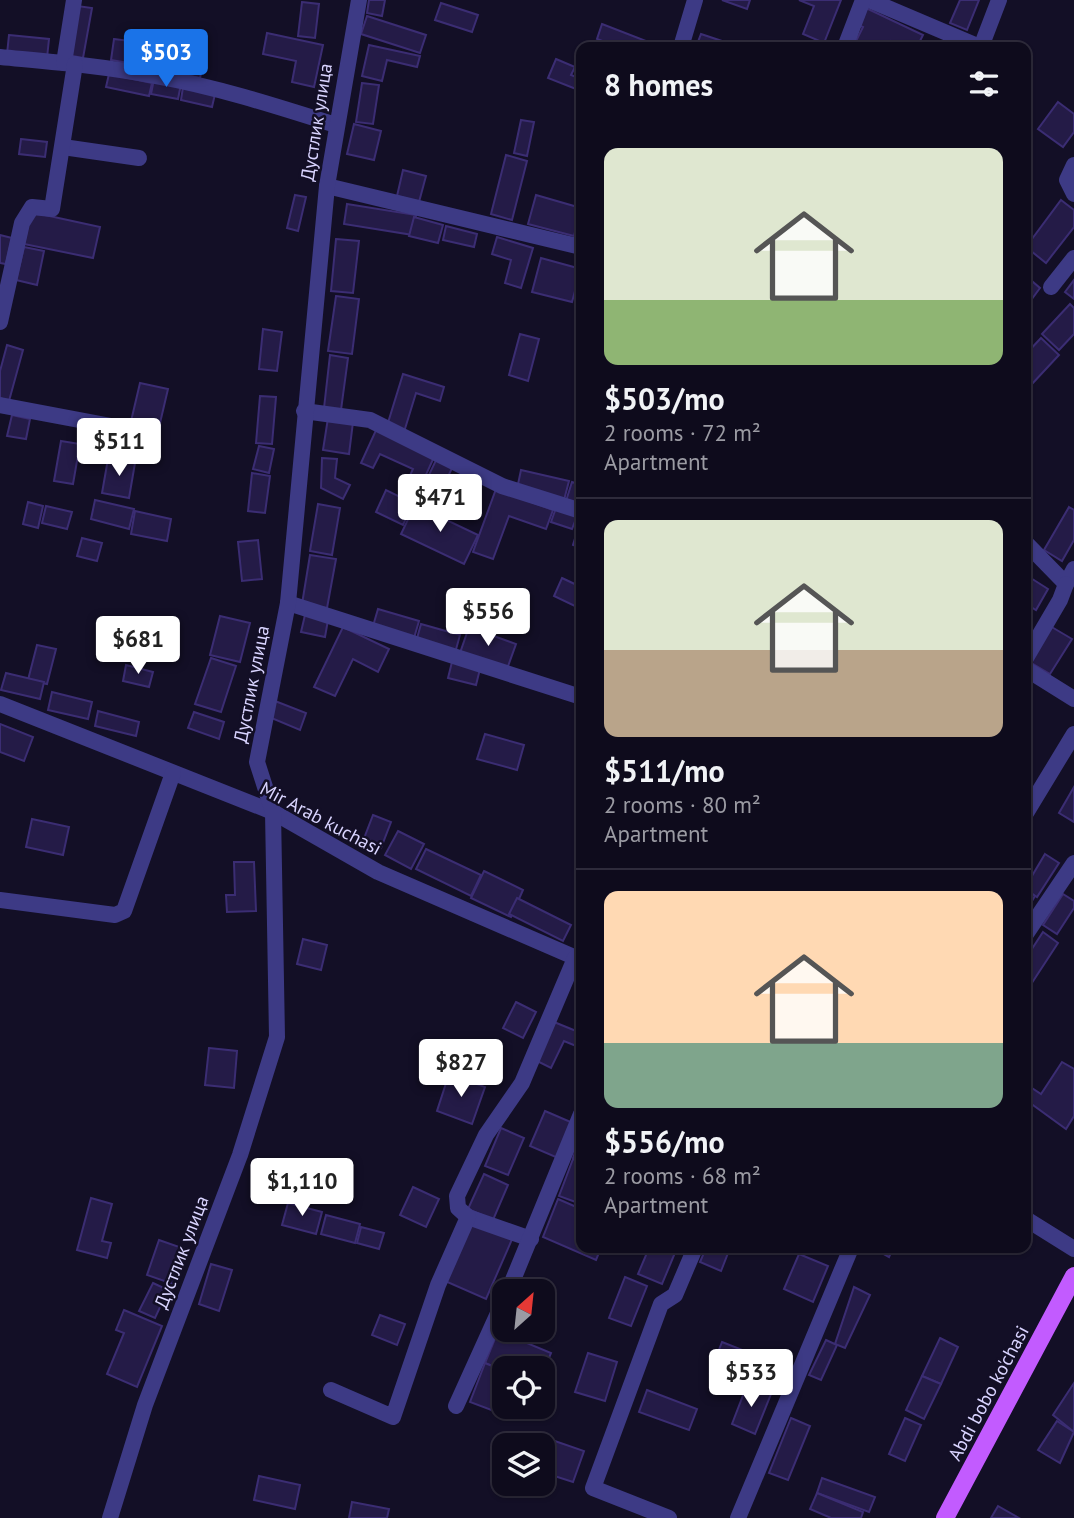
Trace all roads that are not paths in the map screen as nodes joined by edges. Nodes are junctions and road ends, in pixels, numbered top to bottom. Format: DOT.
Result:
graph roads {
  1 [pos="74,0"];
  2 [pos="359,0"];
  3 [pos="695,0"];
  4 [pos="863,0"];
  5 [pos="869,0"];
  6 [pos="999,0"];
  7 [pos="682,42"];
  8 [pos="847,42"];
  9 [pos="968,42"];
  10 [pos="982,42"];
  11 [pos="0,57"];
  12 [pos="70,63"];
  13 [pos="336,125"];
  14 [pos="63,147"];
  15 [pos="139,158"];
  16 [pos="1074,165"];
  17 [pos="327,186"];
  18 [pos="1074,194"];
  19 [pos="576,246"];
  20 [pos="1074,258"];
  21 [pos="1051,286"];
  22 [pos="0,322"];
  23 [pos="0,405"];
  24 [pos="304,411"];
  25 [pos="127,429"];
  26 [pos="576,509"];
  27 [pos="1031,547"];
  28 [pos="1070,577"];
  29 [pos="288,603"];
  30 [pos="1031,649"];
  31 [pos="1031,672"];
  32 [pos="576,695"];
  33 [pos="1074,699"];
  34 [pos="0,704"];
  35 [pos="1074,734"];
  36 [pos="173,773"];
  37 [pos="1031,805"];
  38 [pos="273,812"];
  39 [pos="1074,863"];
  40 [pos="0,900"];
  41 [pos="1031,927"];
  42 [pos="576,957"];
  43 [pos="576,965"];
  44 [pos="576,1127"];
  45 [pos="468,1217"];
  46 [pos="1031,1222"];
  47 [pos="531,1240"];
  48 [pos="1074,1249"];
  49 [pos="693,1253"];
  50 [pos="849,1253"];
  51 [pos="514,1279"];
  52 [pos="1072,1285"];
  53 [pos="492,1326"];
  54 [pos="331,1390"];
  55 [pos="456,1406"];
  56 [pos="110,1518"];
  57 [pos="669,1518"];
  58 [pos="738,1518"];
  59 [pos="945,1518"];
  1 -- 12 [label="street"];
  2 -- 13 [label="street, Дустлик улица"];
  3 -- 7 [label="street"];
  4 -- 8 [label="street"];
  5 -- 9 [label="street"];
  6 -- 10 [label="street"];
  11 -- 12 [label="street"];
  12 -- 13 [label="street"];
  12 -- 14 [label="street"];
  13 -- 17 [label="street, Дустлик улица"];
  14 -- 15 [label="street"];
  14 -- 22 [label="street"];
  16 -- 18 [label="street"];
  17 -- 19 [label="street"];
  17 -- 24 [label="street, Дустлик улица"];
  20 -- 21 [label="street"];
  23 -- 25 [label="street"];
  24 -- 26 [label="street"];
  24 -- 29 [label="street, Дустлик улица"];
  27 -- 28 [label="street"];
  28 -- 30 [label="street"];
  29 -- 32 [label="street"];
  29 -- 38 [label="street, Дустлик улица"];
  31 -- 33 [label="street"];
  34 -- 36 [label="street, Mir Arab kuchasi"];
  35 -- 37 [label="street"];
  36 -- 38 [label="street, Mir Arab kuchasi"];
  36 -- 40 [label="street"];
  38 -- 42 [label="street, Mir Arab kuchasi"];
  38 -- 56 [label="street, Дустлик улица"];
  39 -- 41 [label="street"];
  43 -- 45 [label="street"];
  44 -- 47 [label="street"];
  45 -- 47 [label="street"];
  45 -- 54 [label="street"];
  46 -- 48 [label="street"];
  47 -- 51 [label="street"];
  49 -- 57 [label="street"];
  50 -- 58 [label="street"];
  52 -- 59 [label="main road, Abdi bobo ko'chasi"];
  53 -- 55 [label="street"];
}
